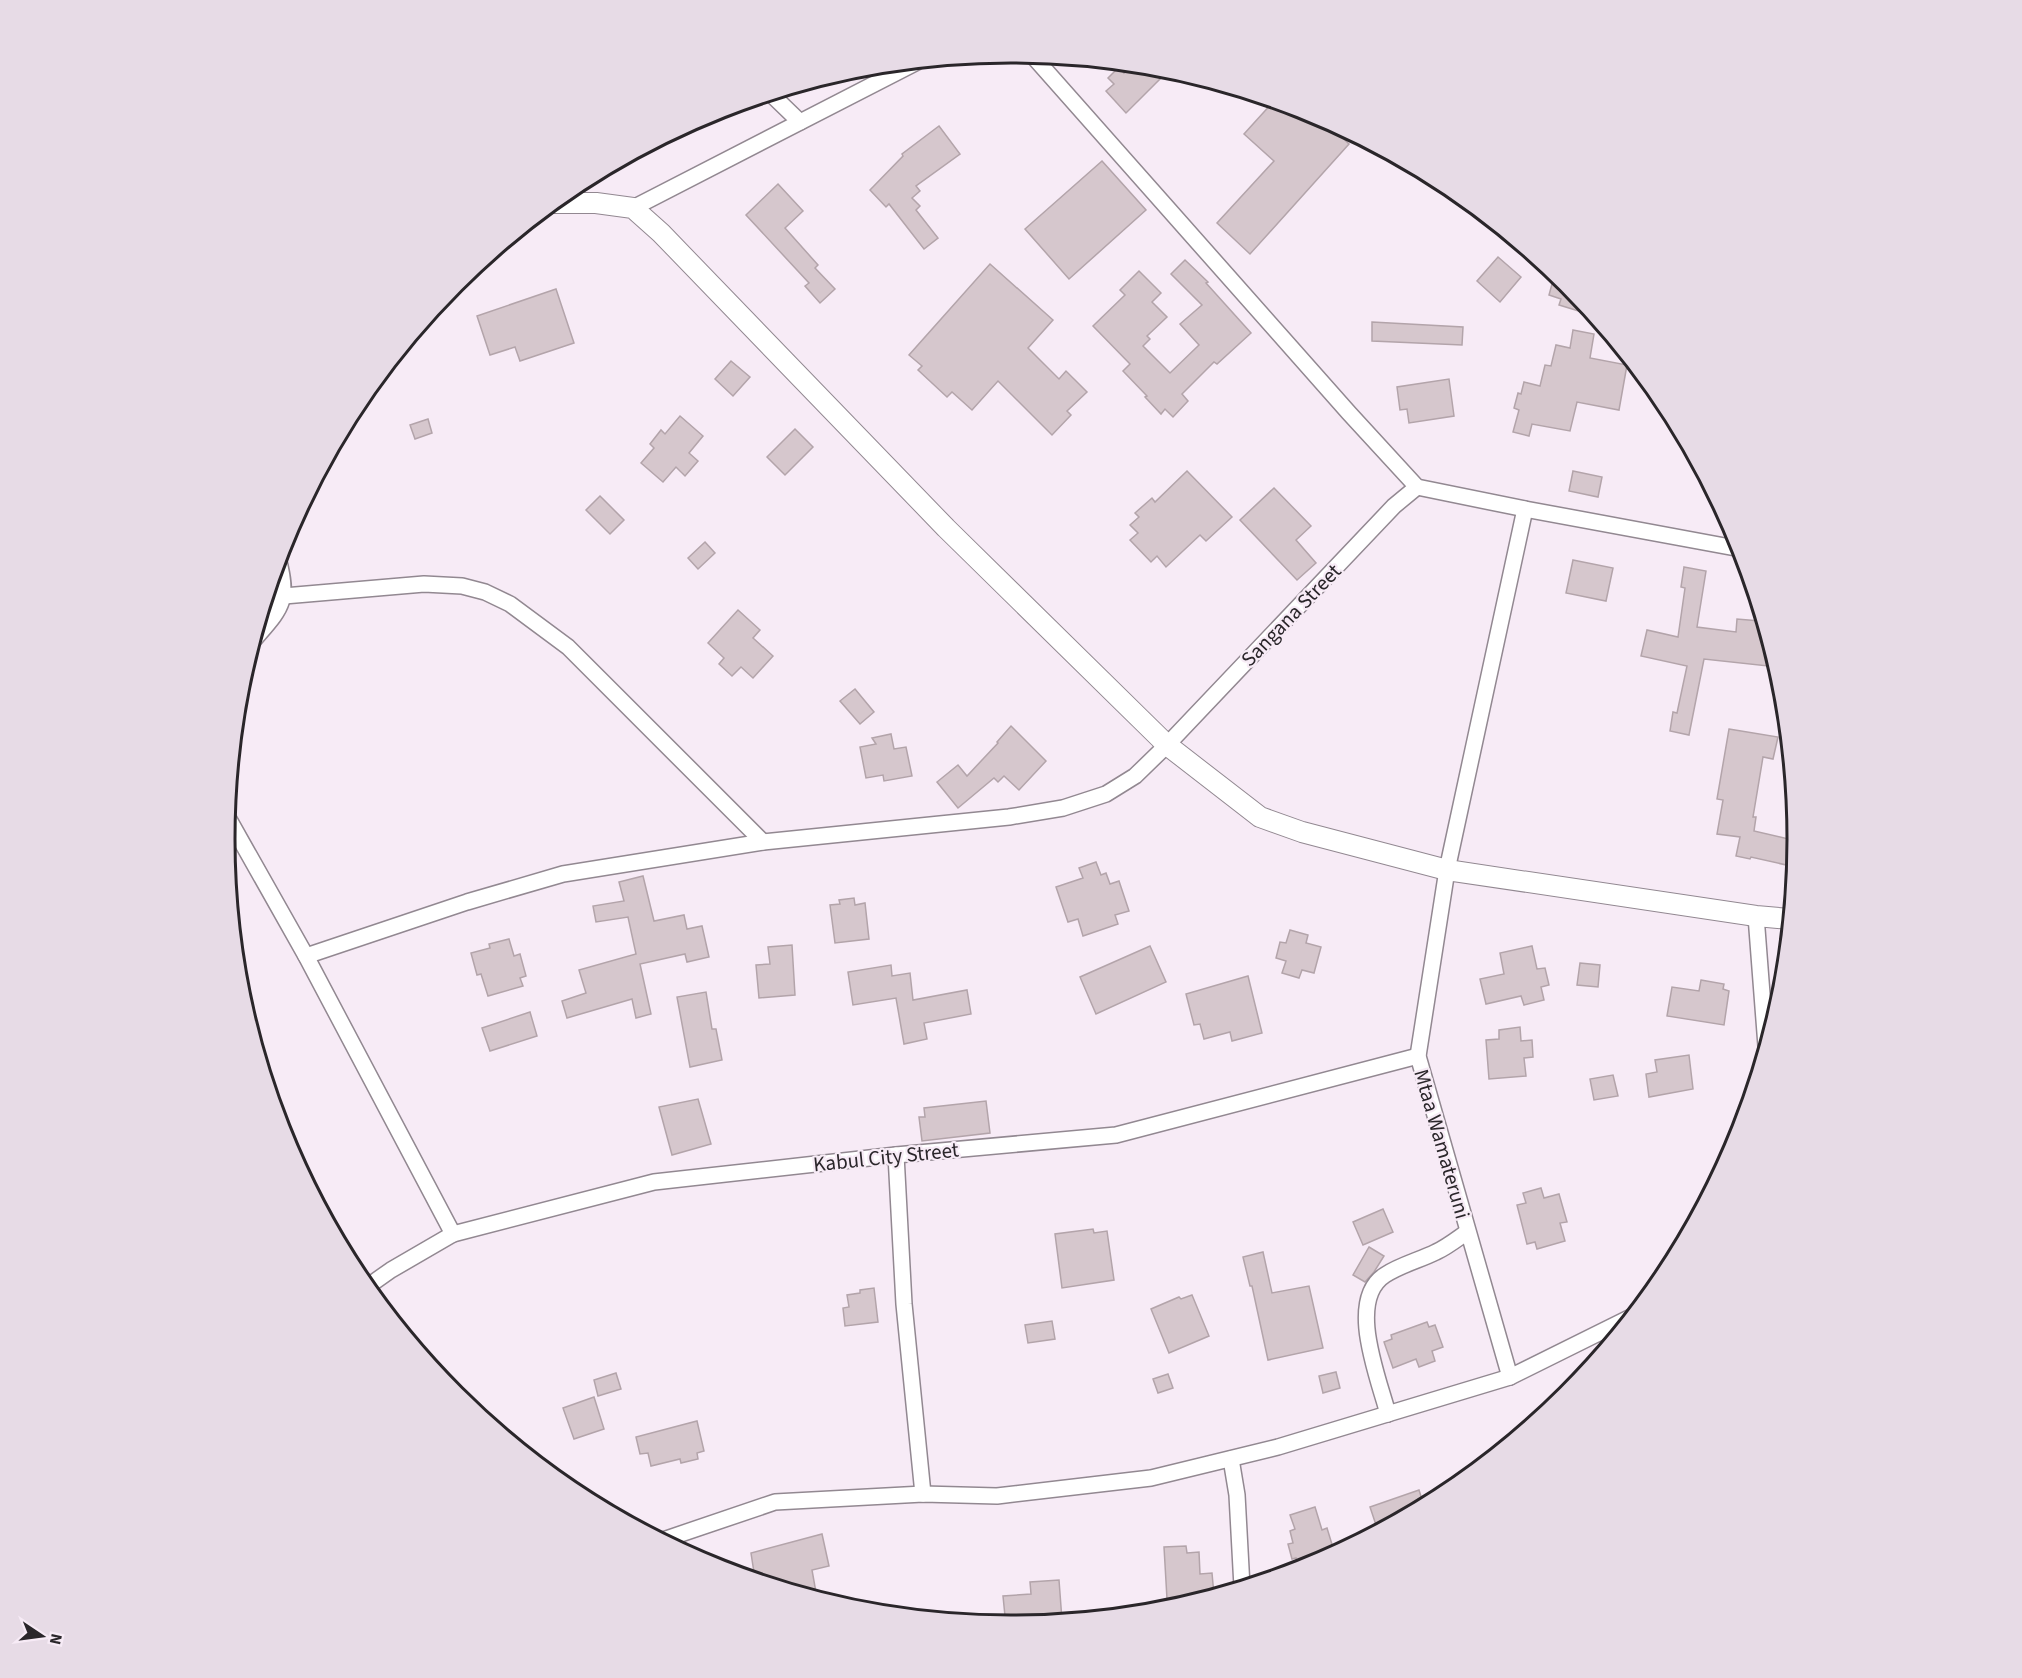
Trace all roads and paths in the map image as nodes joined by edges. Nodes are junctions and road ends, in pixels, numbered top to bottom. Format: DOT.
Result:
graph roads {
  1 [pos="1040,64"];
  2 [pos="898,72"];
  3 [pos="777,99"];
  4 [pos="800,122"];
  5 [pos="567,203"];
  6 [pos="633,208"];
  7 [pos="1417,487"];
  8 [pos="1525,509"];
  9 [pos="1730,547"];
  10 [pos="282,574"];
  11 [pos="284,596"];
  12 [pos="264,628"];
  13 [pos="1167,745"];
  14 [pos="235,831"];
  15 [pos="763,842"];
  16 [pos="1447,870"];
  17 [pos="1756,916"];
  18 [pos="1782,918"];
  19 [pos="306,956"];
  20 [pos="1764,1025"];
  21 [pos="1418,1056"];
  22 [pos="896,1155"];
  23 [pos="1467,1232"];
  24 [pos="453,1234"];
  25 [pos="374,1282"];
  26 [pos="1616,1325"];
  27 [pos="1510,1377"];
  28 [pos="1388,1414"];
  29 [pos="1232,1459"];
  30 [pos="923,1494"];
  31 [pos="672,1537"];
  32 [pos="1242,1580"];
  1 -- 7 [label="street"];
  2 -- 4 [label="street"];
  3 -- 4 [label="street"];
  4 -- 6 [label="street"];
  5 -- 6 [label="street"];
  6 -- 13 [label="street"];
  7 -- 8 [label="street"];
  7 -- 13 [label="street, Sangana Street"];
  8 -- 9 [label="street"];
  8 -- 16 [label="street, Mtaa Wamateruni"];
  10 -- 11 [label="street"];
  11 -- 12 [label="street"];
  11 -- 15 [label="street"];
  13 -- 15 [label="street, Sangana Street"];
  13 -- 16 [label="street"];
  14 -- 19 [label="street"];
  15 -- 19 [label="street, Sangana Street"];
  16 -- 17 [label="street"];
  16 -- 21 [label="street, Mtaa Wamateruni"];
  17 -- 18 [label="street"];
  17 -- 20 [label="street"];
  19 -- 24 [label="street"];
  21 -- 22 [label="street, Kabul City Street"];
  21 -- 23 [label="street, Mtaa Wamateruni"];
  22 -- 24 [label="street, Kabul City Street"];
  22 -- 30 [label="street"];
  23 -- 27 [label="street, Mtaa Wamateruni"];
  23 -- 28 [label="street"];
  24 -- 25 [label="street, Kabul City Street"];
  26 -- 27 [label="street"];
  27 -- 28 [label="street"];
  28 -- 29 [label="street"];
  29 -- 30 [label="street"];
  29 -- 32 [label="street"];
  30 -- 31 [label="street"];
}
